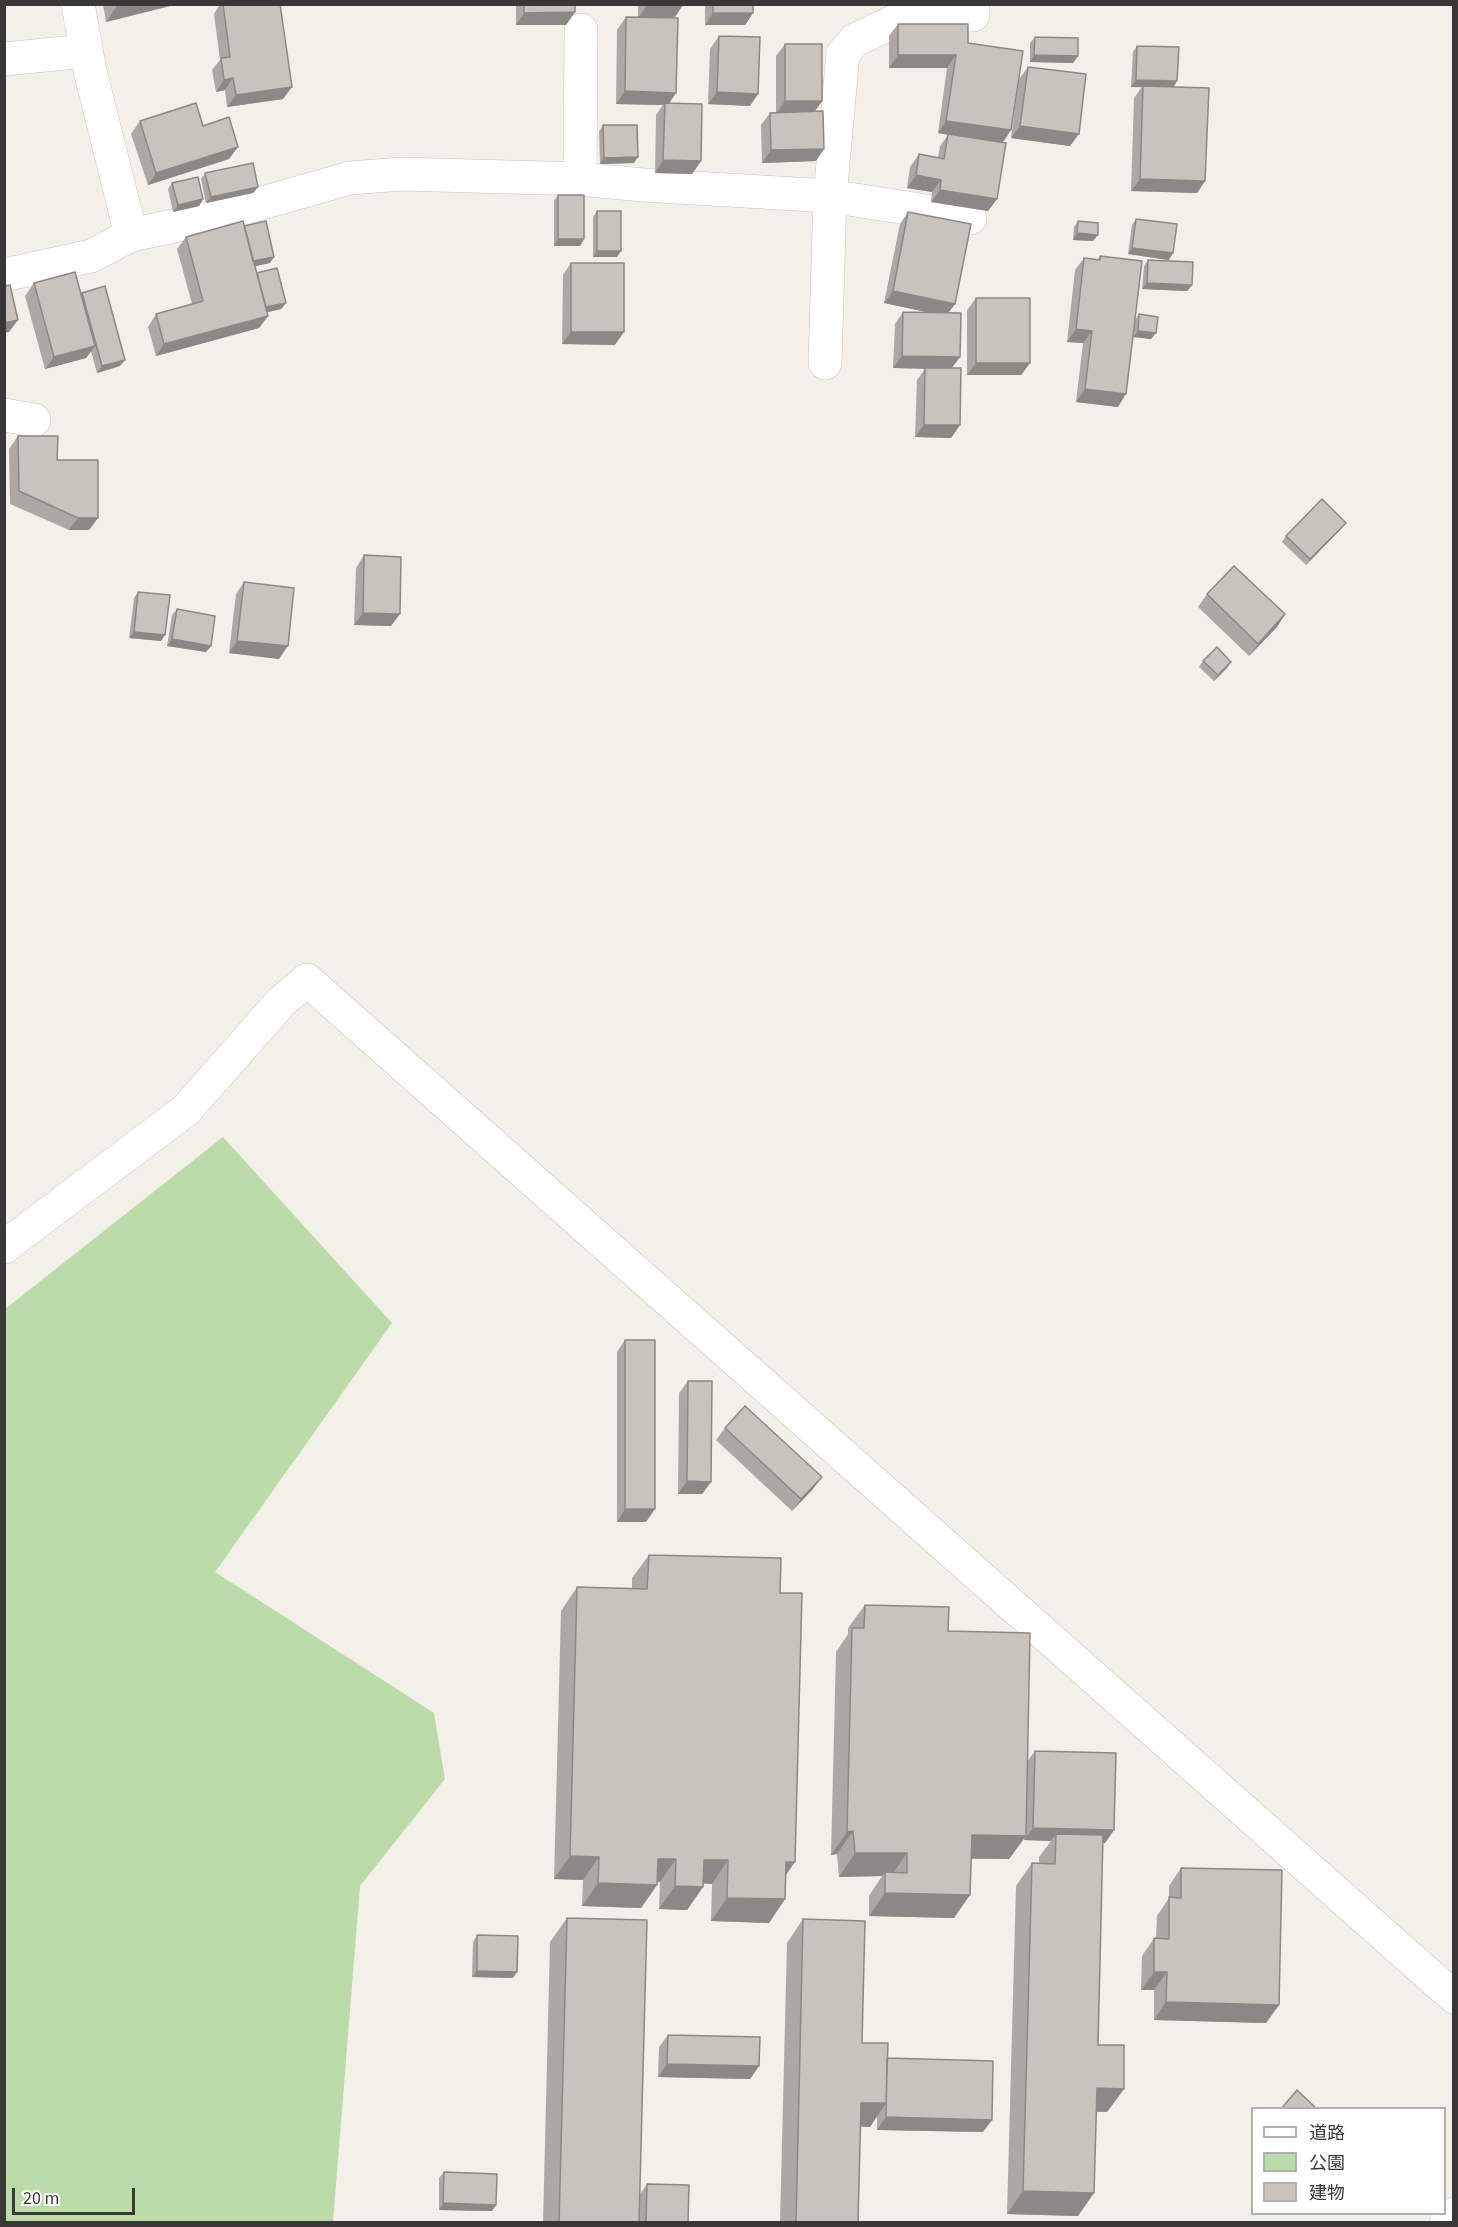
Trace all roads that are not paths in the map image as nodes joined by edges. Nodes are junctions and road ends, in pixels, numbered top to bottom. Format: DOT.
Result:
graph roads {
  1 [pos="78,4"];
  2 [pos="973,4"];
  3 [pos="581,30"];
  4 [pos="86,51"];
  5 [pos="4,59"];
  6 [pos="580,179"];
  7 [pos="830,196"];
  8 [pos="970,218"];
  9 [pos="130,235"];
  10 [pos="4,275"];
  11 [pos="825,363"];
  12 [pos="4,1247"];
  13 [pos="1454,1997"];
  14 [pos="1454,2214"];
  15 [pos="1446,2223"];
  1 -- 4 [label="street"];
  2 -- 7 [label="street"];
  3 -- 6 [label="street"];
  4 -- 5 [label="street"];
  4 -- 9 [label="street"];
  6 -- 7 [label="street"];
  6 -- 9 [label="street"];
  7 -- 8 [label="street"];
  7 -- 11 [label="street"];
  9 -- 10 [label="street"];
  12 -- 13 [label="street"];
  14 -- 15 [label="street"];
}
